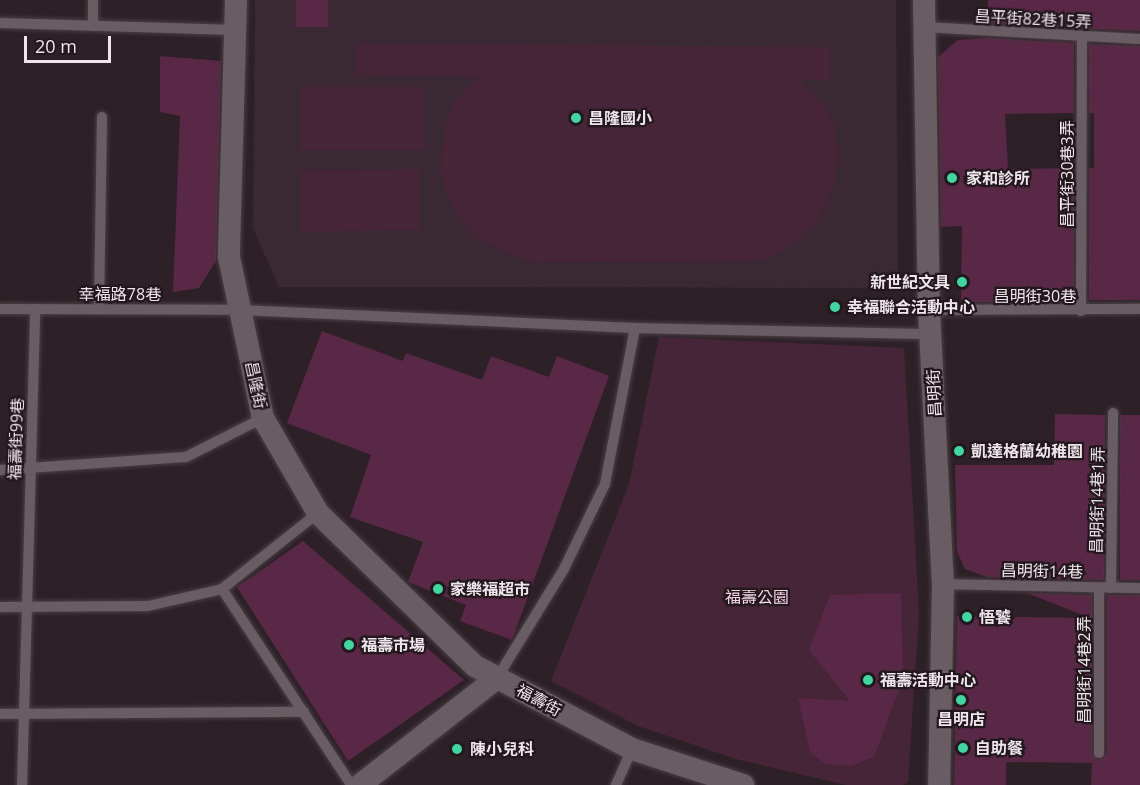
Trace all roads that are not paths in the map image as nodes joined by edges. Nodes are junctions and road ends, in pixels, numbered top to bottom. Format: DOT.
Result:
graph roads {
  1 [pos="93,0"];
  2 [pos="236,0"];
  3 [pos="924,0"];
  4 [pos="0,23"];
  5 [pos="93,26"];
  6 [pos="924,27"];
  7 [pos="236,30"];
  8 [pos="1082,37"];
  9 [pos="1140,39"];
  10 [pos="102,117"];
  11 [pos="99,308"];
  12 [pos="0,309"];
  13 [pos="35,309"];
  14 [pos="1140,309"];
  15 [pos="240,310"];
  16 [pos="929,310"];
  17 [pos="1081,311"];
  18 [pos="635,328"];
  19 [pos="931,334"];
  20 [pos="1113,413"];
  21 [pos="263,418"];
  22 [pos="0,470"];
  23 [pos="30,470"];
  24 [pos="318,513"];
  25 [pos="943,584"];
  26 [pos="1099,588"];
  27 [pos="1111,588"];
  28 [pos="1140,588"];
  29 [pos="222,589"];
  30 [pos="0,607"];
  31 [pos="27,608"];
  32 [pos="497,678"];
  33 [pos="304,712"];
  34 [pos="0,714"];
  35 [pos="25,715"];
  36 [pos="632,749"];
  37 [pos="1099,753"];
  38 [pos="729,783"];
  39 [pos="22,785"];
  40 [pos="351,785"];
  41 [pos="360,785"];
  42 [pos="616,785"];
  43 [pos="939,785"];
  1 -- 5 [label="lane"];
  2 -- 7 [label="street, 昌隆街"];
  3 -- 6 [label="street, 昌明街"];
  4 -- 5 [label="lane"];
  5 -- 7 [label="lane"];
  6 -- 8 [label="lane, 昌平街82巷15弄"];
  6 -- 16 [label="street, 昌明街"];
  7 -- 15 [label="street, 昌隆街"];
  8 -- 9 [label="lane, 昌平街82巷15弄"];
  8 -- 17 [label="lane, 昌平街30巷3弄"];
  10 -- 11 [label="lane"];
  11 -- 13 [label="lane, 幸福路78巷"];
  11 -- 15 [label="lane, 幸福路78巷"];
  12 -- 13 [label="lane, 幸福路78巷"];
  13 -- 23 [label="lane, 福壽街99巷"];
  14 -- 17 [label="lane, 昌明街30巷"];
  15 -- 18 [label="lane, 幸福路78巷"];
  15 -- 21 [label="street, 昌隆街"];
  16 -- 17 [label="lane, 昌明街30巷"];
  16 -- 19 [label="street, 昌明街"];
  18 -- 19 [label="lane, 幸福路78巷"];
  18 -- 32 [label="lane"];
  19 -- 25 [label="street, 昌明街"];
  20 -- 27 [label="lane, 昌明街14巷1弄"];
  21 -- 23 [label="lane"];
  21 -- 24 [label="street, 昌隆街"];
  22 -- 23 [label="lane"];
  23 -- 31 [label="lane, 福壽街99巷"];
  24 -- 29 [label="lane"];
  24 -- 32 [label="street, 昌隆街"];
  25 -- 26 [label="lane, 昌明街14巷"];
  25 -- 43 [label="street, 昌明街"];
  26 -- 27 [label="lane, 昌明街14巷"];
  26 -- 37 [label="lane, 昌明街14巷2弄"];
  27 -- 28 [label="lane, 昌明街14巷"];
  29 -- 31 [label="lane"];
  29 -- 33 [label="lane"];
  30 -- 31 [label="lane"];
  31 -- 35 [label="lane, 福壽街99巷"];
  32 -- 36 [label="street, 福壽街"];
  32 -- 41 [label="street, 福壽街"];
  33 -- 35 [label="lane"];
  33 -- 40 [label="lane"];
  34 -- 35 [label="lane"];
  35 -- 39 [label="lane, 福壽街99巷"];
  36 -- 38 [label="street, 福壽街"];
  36 -- 42 [label="lane"];
}
